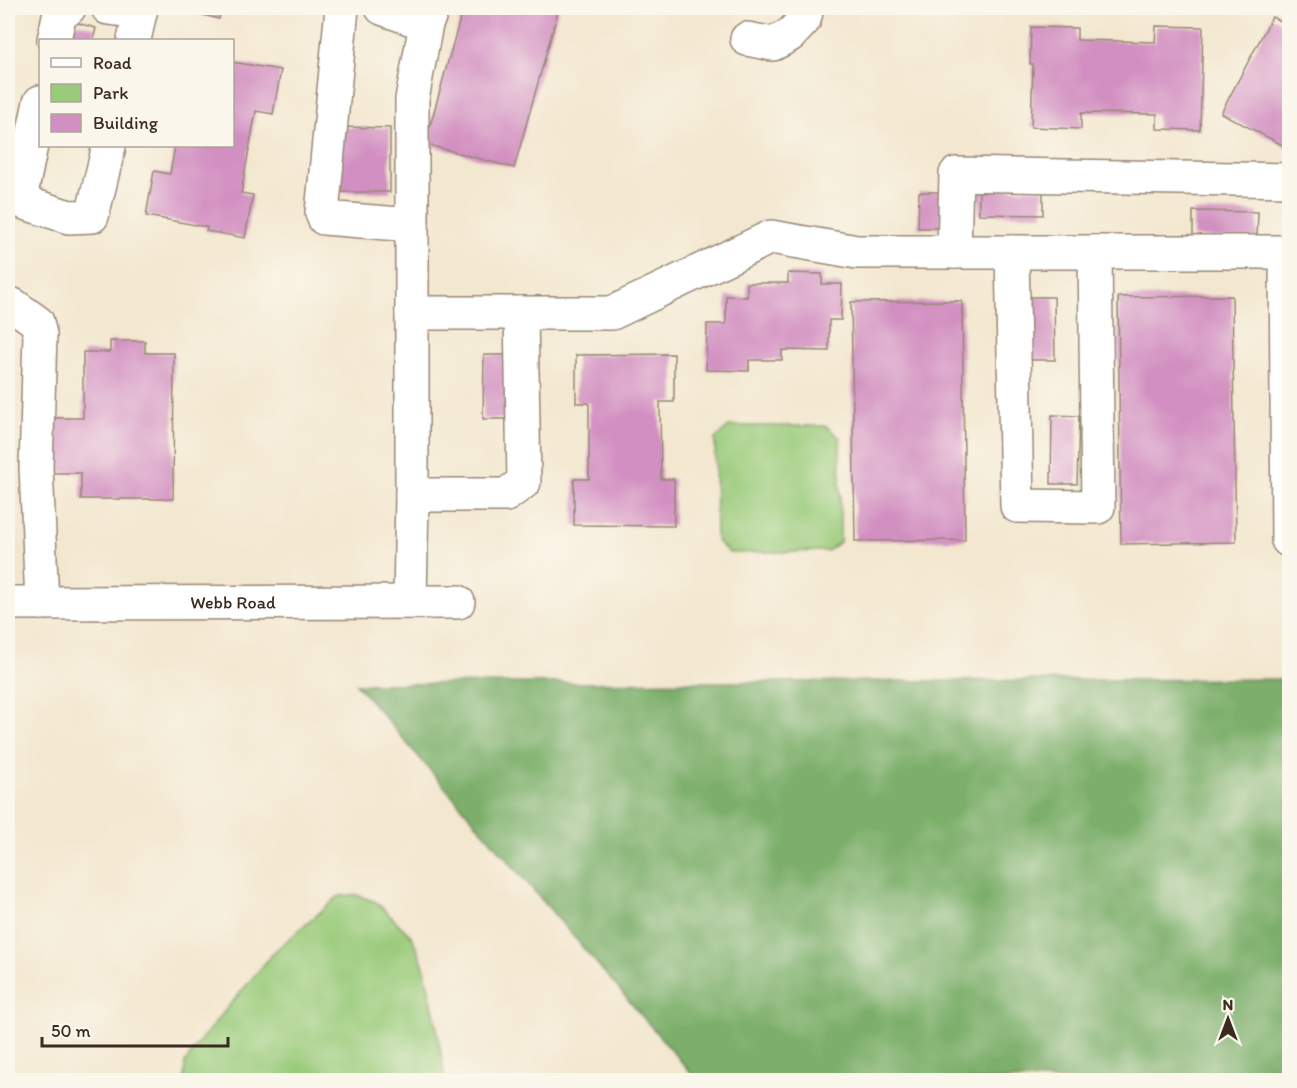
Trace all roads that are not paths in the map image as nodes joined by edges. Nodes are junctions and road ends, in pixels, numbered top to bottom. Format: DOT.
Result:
graph roads {
  1 [pos="69,8"];
  2 [pos="342,8"];
  3 [pos="382,8"];
  4 [pos="807,8"];
  5 [pos="430,16"];
  6 [pos="54,39"];
  7 [pos="747,39"];
  8 [pos="39,107"];
  9 [pos="109,147"];
  10 [pos="1290,180"];
  11 [pos="412,225"];
  12 [pos="954,252"];
  13 [pos="1012,252"];
  14 [pos="1095,252"];
  15 [pos="1288,252"];
  16 [pos="8,306"];
  17 [pos="412,312"];
  18 [pos="521,312"];
  19 [pos="1288,389"];
  20 [pos="412,495"];
  21 [pos="1288,540"];
  22 [pos="410,602"];
  23 [pos="458,602"];
  24 [pos="8,603"];
  25 [pos="42,603"];
  1 -- 6 [label="street"];
  2 -- 11 [label="street"];
  3 -- 5 [label="street"];
  4 -- 7 [label="street"];
  5 -- 11 [label="street"];
  8 -- 9 [label="street"];
  10 -- 12 [label="street"];
  11 -- 17 [label="street"];
  12 -- 13 [label="street"];
  12 -- 18 [label="street"];
  13 -- 14 [label="street"];
  13 -- 14 [label="street"];
  14 -- 15 [label="street"];
  15 -- 19 [label="street"];
  16 -- 25 [label="street"];
  17 -- 18 [label="street"];
  17 -- 20 [label="street"];
  18 -- 20 [label="street"];
  19 -- 21 [label="street"];
  20 -- 22 [label="street"];
  22 -- 23 [label="street, Webb Road"];
  22 -- 25 [label="street, Webb Road"];
  24 -- 25 [label="street, Webb Road"];
}
